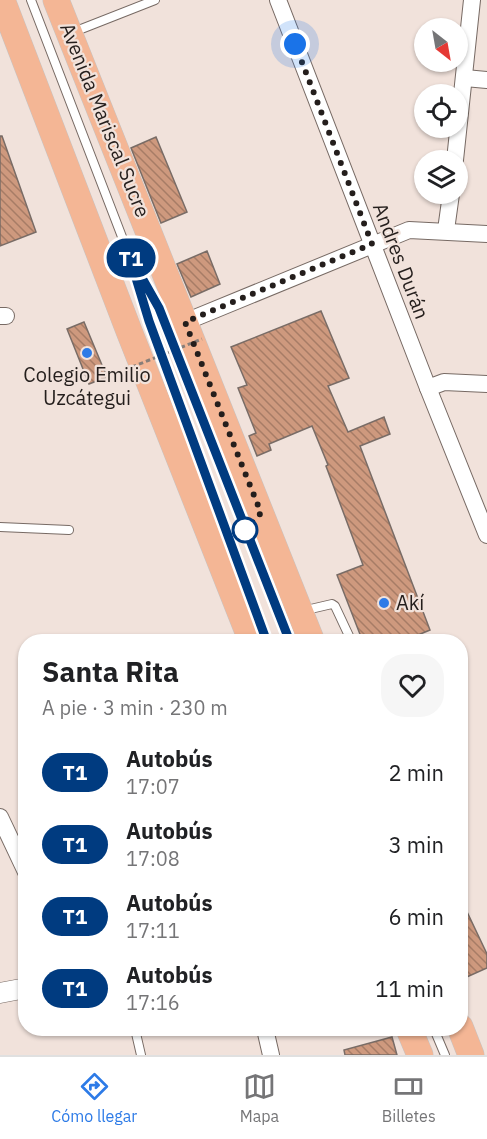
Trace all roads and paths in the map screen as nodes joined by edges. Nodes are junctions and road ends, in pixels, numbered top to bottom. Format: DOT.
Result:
graph roads {
  1 [pos="2,0"];
  2 [pos="31,0"];
  3 [pos="56,0"];
  4 [pos="154,0"];
  5 [pos="278,0"];
  6 [pos="472,0"];
  7 [pos="70,33"];
  8 [pos="465,78"];
  9 [pos="487,80"];
  10 [pos="455,150"];
  11 [pos="449,204"];
  12 [pos="446,230"];
  13 [pos="487,234"];
  14 [pos="372,244"];
  15 [pos="129,255"];
  16 [pos="194,330"];
  17 [pos="132,367"];
  18 [pos="487,384"];
  19 [pos="428,388"];
  20 [pos="0,526"];
  21 [pos="69,530"];
  22 [pos="487,536"];
  23 [pos="300,612"];
  24 [pos="249,634"];
  25 [pos="264,634"];
  26 [pos="287,634"];
  27 [pos="309,634"];
  28 [pos="349,634"];
  29 [pos="0,817"];
  30 [pos="18,855"];
  31 [pos="18,990"];
  32 [pos="0,993"];
  33 [pos="137,1036"];
  34 [pos="267,1036"];
  35 [pos="412,1036"];
  36 [pos="437,1036"];
  37 [pos="464,1036"];
  38 [pos="141,1055"];
  39 [pos="271,1055"];
  40 [pos="420,1055"];
  41 [pos="445,1055"];
  42 [pos="471,1055"];
  1 -- 24 [label="main road"];
  2 -- 15 [label="lane"];
  3 -- 7 [label="main road, Avenida Mariscal Sucre"];
  4 -- 7 [label="lane"];
  5 -- 14 [label="street, Andres Durán"];
  6 -- 8 [label="street"];
  7 -- 16 [label="main road, Avenida Mariscal Sucre"];
  8 -- 9 [label="street"];
  8 -- 10 [label="street"];
  11 -- 12 [label="street"];
  12 -- 13 [label="street"];
  12 -- 14 [label="street"];
  14 -- 16 [label="street"];
  14 -- 19 [label="street, Andres Durán"];
  15 -- 25 [label="lane"];
  15 -- 26 [label="lane"];
  16 -- 17 [label="path, bridge"];
  16 -- 23 [label="main road, Avenida Mariscal Sucre"];
  18 -- 19 [label="street"];
  19 -- 22 [label="street, Andres Durán"];
  20 -- 21 [label="lane"];
  23 -- 27 [label="main road, Avenida Mariscal Sucre"];
  23 -- 28 [label="lane"];
  29 -- 30 [label="street"];
  31 -- 32 [label="street"];
  33 -- 38 [label="lane"];
  34 -- 39 [label="street"];
  35 -- 40 [label="main road"];
  36 -- 41 [label="lane"];
  37 -- 42 [label="main road"];
}
